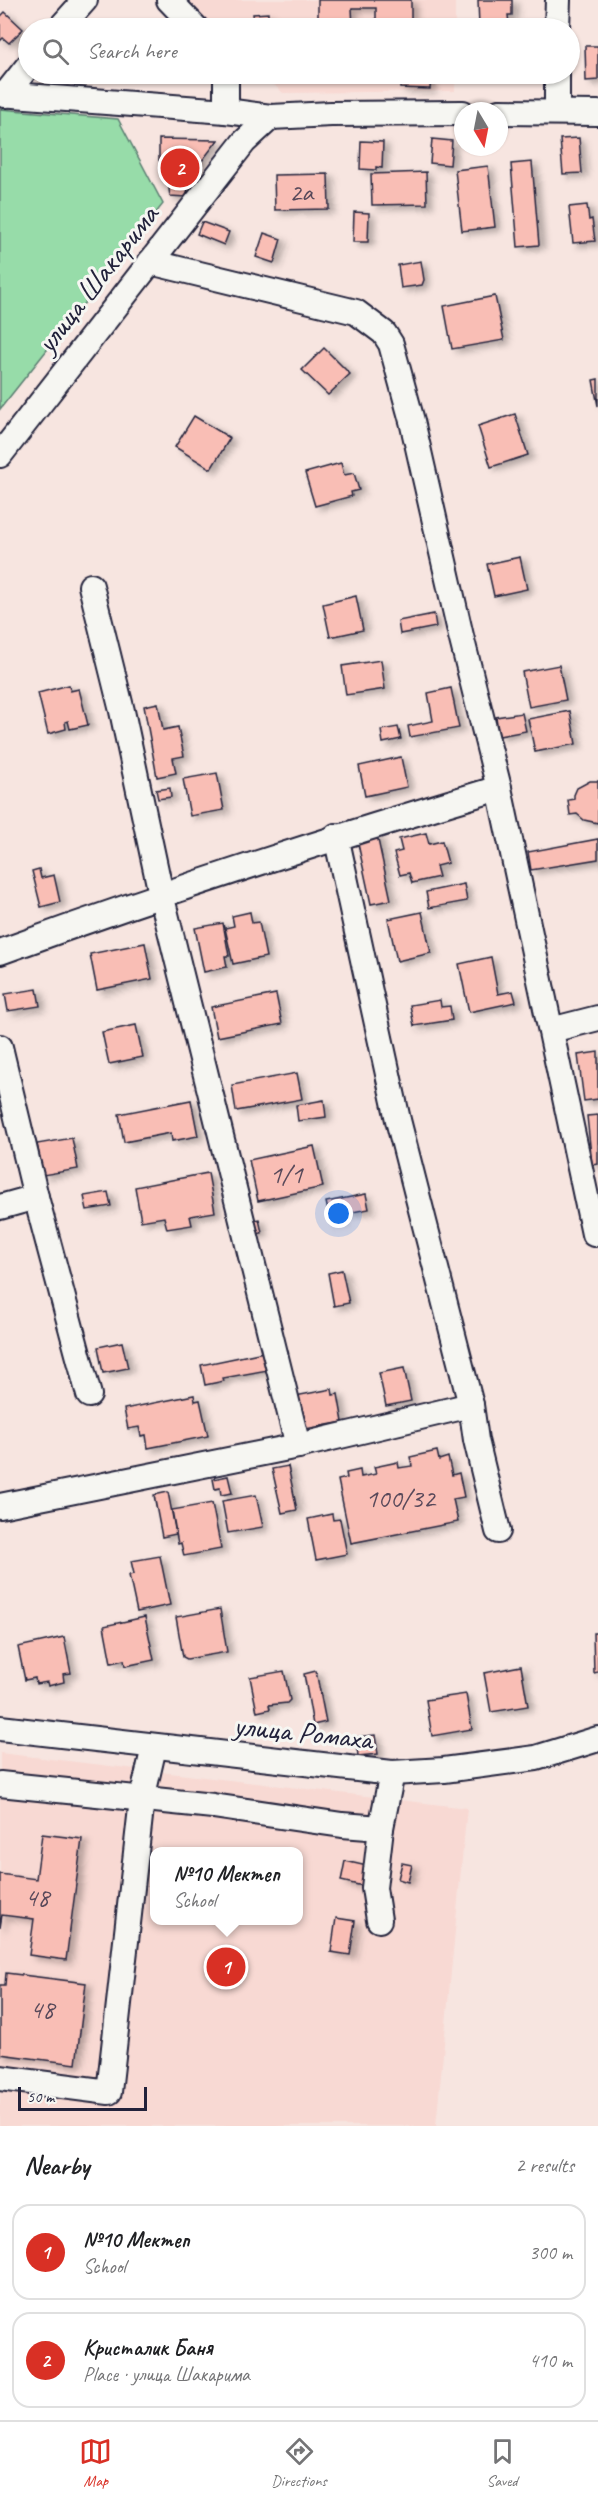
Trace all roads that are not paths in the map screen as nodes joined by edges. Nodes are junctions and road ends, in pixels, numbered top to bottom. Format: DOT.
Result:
graph roads {
  1 [pos="85,0"];
  2 [pos="169,0"];
  3 [pos="558,0"];
  4 [pos="69,18"];
  5 [pos="186,18"];
  6 [pos="557,18"];
  7 [pos="18,77"];
  8 [pos="226,84"];
  9 [pos="557,84"];
  10 [pos="3,94"];
  11 [pos="226,111"];
  12 [pos="454,112"];
  13 [pos="508,112"];
  14 [pos="557,112"];
  15 [pos="598,112"];
  16 [pos="271,117"];
  17 [pos="150,262"];
  18 [pos="0,455"];
  19 [pos="91,586"];
  20 [pos="499,788"];
  21 [pos="336,836"];
  22 [pos="161,894"];
  23 [pos="0,952"];
  24 [pos="598,1018"];
  25 [pos="551,1030"];
  26 [pos="0,1047"];
  27 [pos="36,1197"];
  28 [pos="0,1207"];
  29 [pos="594,1234"];
  30 [pos="89,1395"];
  31 [pos="471,1406"];
  32 [pos="298,1446"];
  33 [pos="0,1506"];
  34 [pos="498,1532"];
  35 [pos="0,1728"];
  36 [pos="598,1739"];
  37 [pos="154,1748"];
  38 [pos="392,1773"];
  39 [pos="0,1784"];
  40 [pos="142,1799"];
  41 [pos="381,1828"];
  42 [pos="379,1920"];
  43 [pos="0,2078"];
  1 -- 4 [label="street"];
  2 -- 5 [label="street"];
  3 -- 6 [label="street"];
  7 -- 10 [label="street"];
  8 -- 11 [label="street"];
  9 -- 14 [label="street"];
  10 -- 11 [label="street"];
  11 -- 16 [label="street"];
  12 -- 16 [label="street"];
  13 -- 14 [label="street"];
  14 -- 15 [label="street"];
  16 -- 17 [label="street, улица Шакарима"];
  17 -- 18 [label="street, улица Шакарима"];
  17 -- 20 [label="street"];
  19 -- 22 [label="street"];
  20 -- 21 [label="street"];
  20 -- 25 [label="street"];
  21 -- 22 [label="street"];
  21 -- 31 [label="street"];
  22 -- 23 [label="street"];
  22 -- 32 [label="street"];
  24 -- 25 [label="street"];
  25 -- 29 [label="street"];
  26 -- 27 [label="street"];
  27 -- 28 [label="street"];
  27 -- 30 [label="street"];
  31 -- 32 [label="street"];
  31 -- 34 [label="street"];
  32 -- 33 [label="street"];
  35 -- 37 [label="street, улица Ромаха"];
  36 -- 38 [label="street, улица Ромаха"];
  37 -- 38 [label="street, улица Ромаха"];
  37 -- 40 [label="street"];
  38 -- 41 [label="street"];
  39 -- 40 [label="street"];
  40 -- 41 [label="street"];
  40 -- 43 [label="street"];
  41 -- 42 [label="street"];
}
